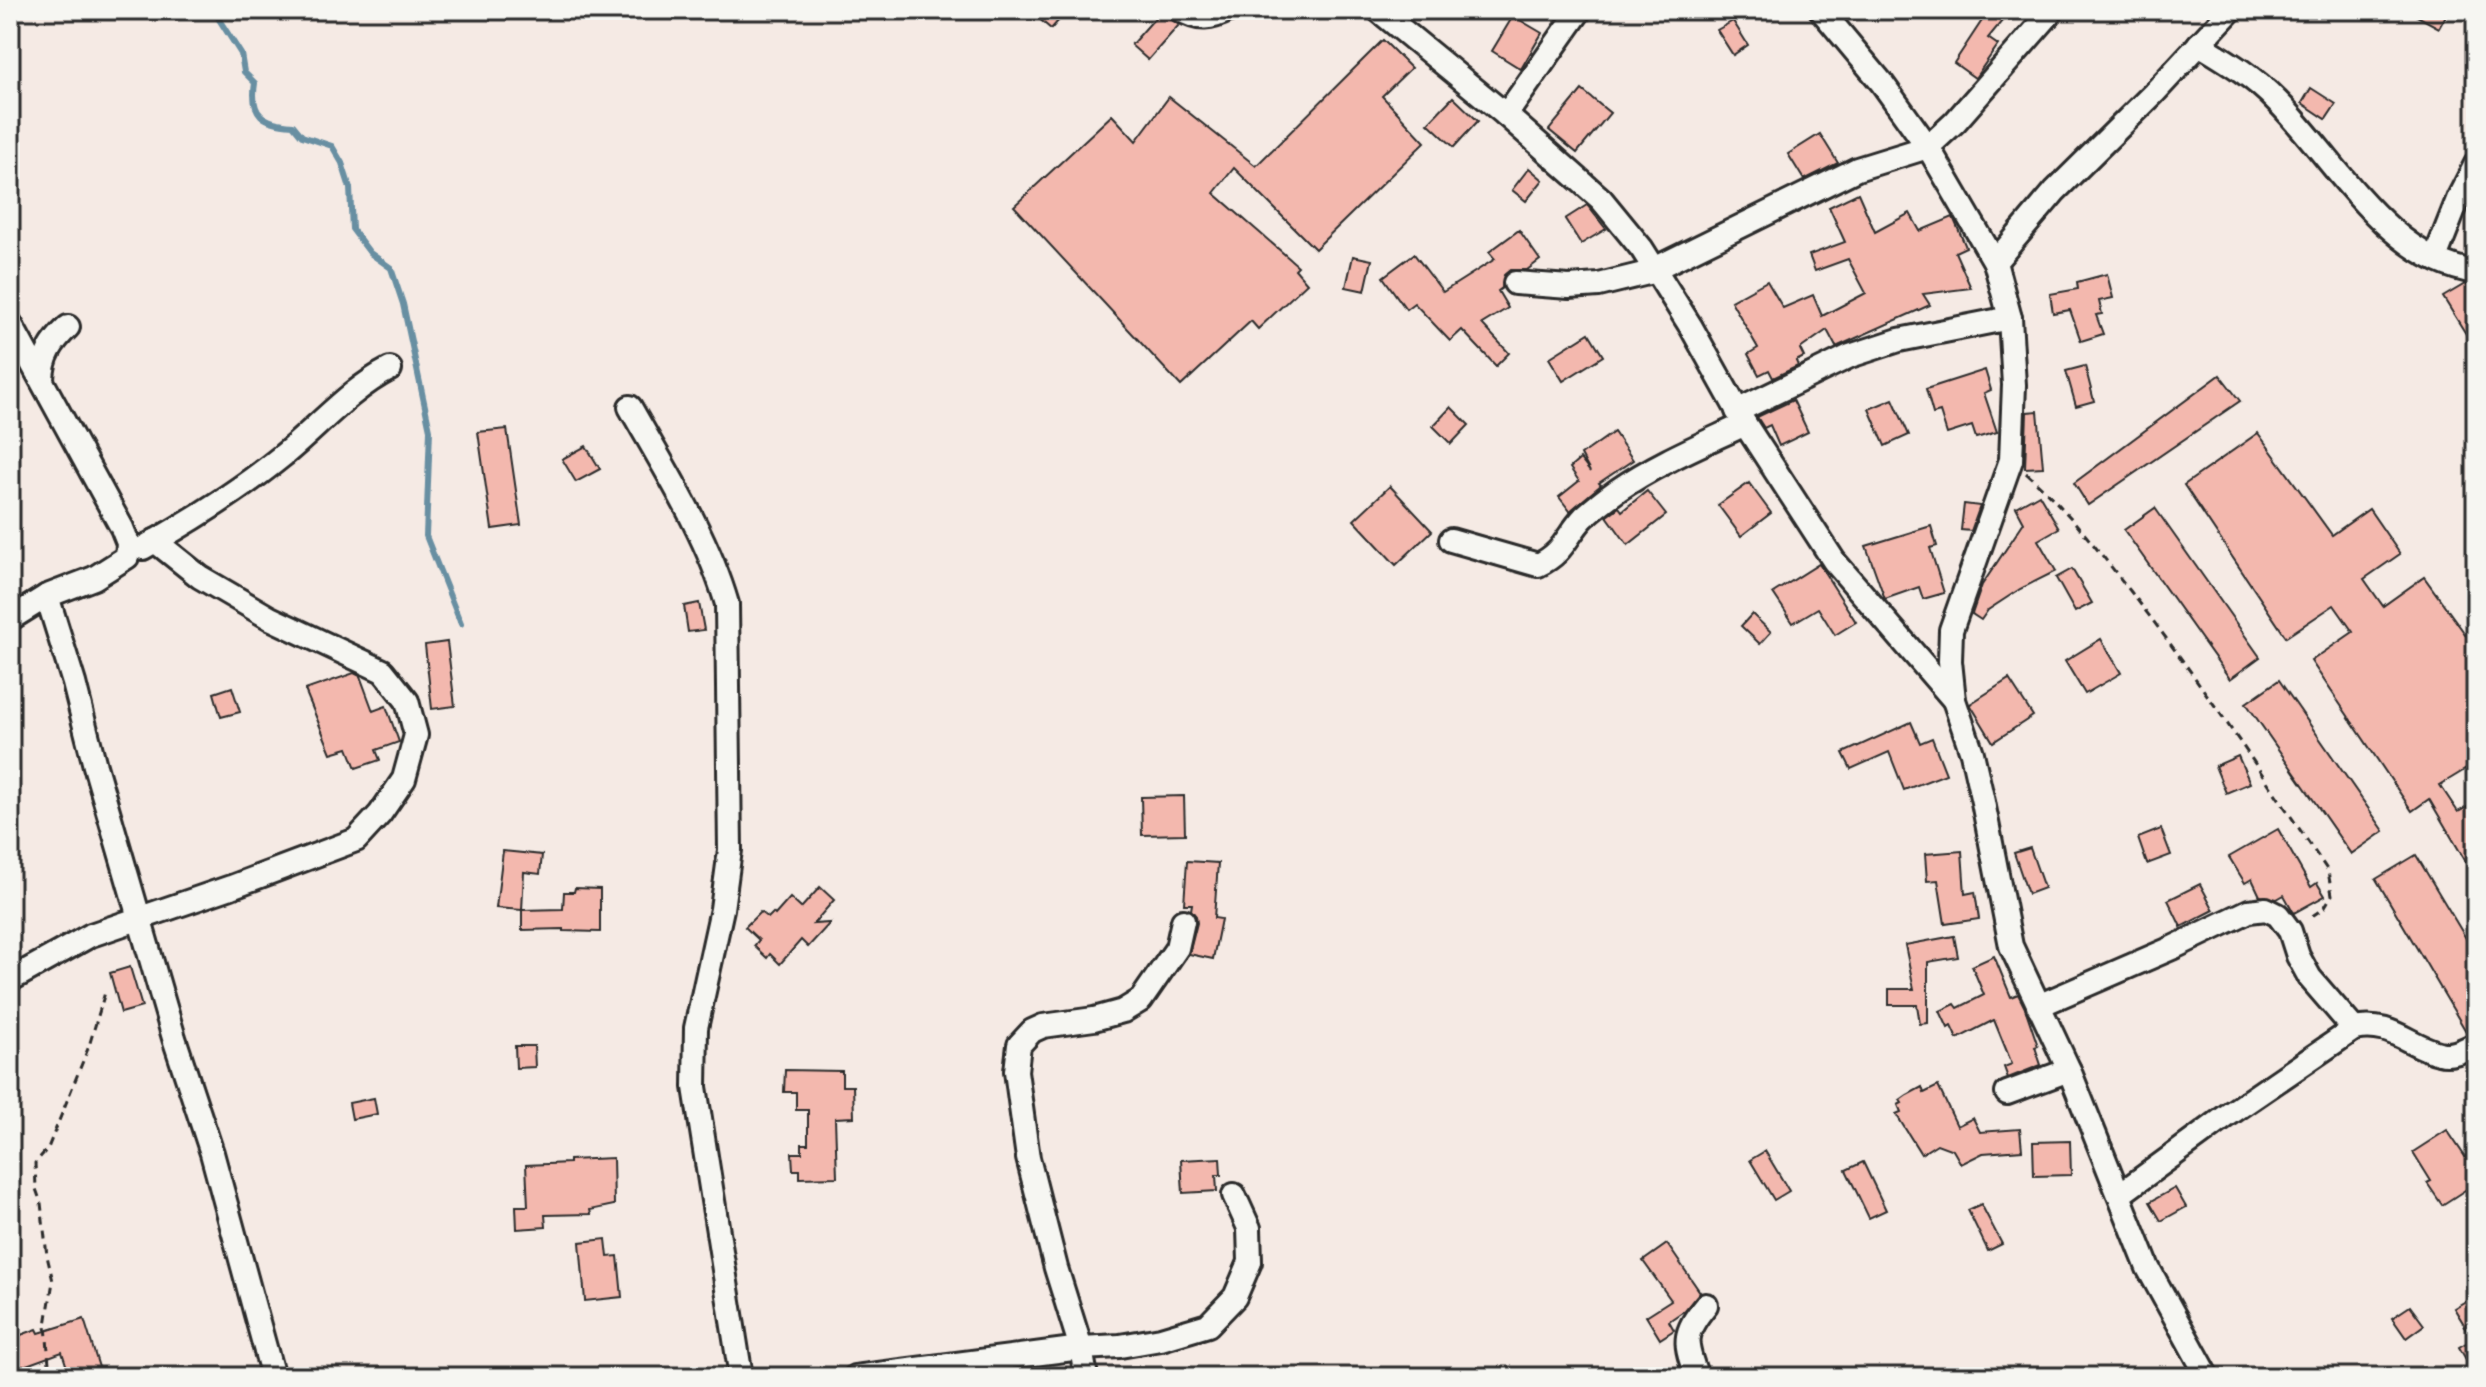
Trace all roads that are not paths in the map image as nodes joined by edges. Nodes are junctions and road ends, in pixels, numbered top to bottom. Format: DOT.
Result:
graph roads {
  1 [pos="1181,10"];
  2 [pos="1229,10"];
  3 [pos="1378,10"];
  4 [pos="1580,10"];
  5 [pos="1821,10"];
  6 [pos="2053,10"];
  7 [pos="2231,10"];
  8 [pos="2209,19"];
  9 [pos="2199,44"];
  10 [pos="1506,115"];
  11 [pos="1928,147"];
  12 [pos="2476,164"];
  13 [pos="2435,258"];
  14 [pos="1995,262"];
  15 [pos="1655,270"];
  16 [pos="2476,272"];
  17 [pos="1515,283"];
  18 [pos="2010,318"];
  19 [pos="10,323"];
  20 [pos="68,327"];
  21 [pos="390,369"];
  22 [pos="42,379"];
  23 [pos="630,407"];
  24 [pos="1741,417"];
  25 [pos="1451,540"];
  26 [pos="155,541"];
  27 [pos="127,557"];
  28 [pos="47,596"];
  29 [pos="10,619"];
  30 [pos="1954,700"];
  31 [pos="141,916"];
  32 [pos="1183,921"];
  33 [pos="10,980"];
  34 [pos="2038,1006"];
  35 [pos="2354,1029"];
  36 [pos="2476,1044"];
  37 [pos="2069,1070"];
  38 [pos="2007,1093"];
  39 [pos="1234,1195"];
  40 [pos="2119,1195"];
  41 [pos="1706,1305"];
  42 [pos="1081,1348"];
  43 [pos="273,1377"];
  44 [pos="741,1377"];
  45 [pos="855,1377"];
  46 [pos="1086,1377"];
  47 [pos="1697,1377"];
  48 [pos="2208,1377"];
  1 -- 2 [label="street"];
  3 -- 10 [label="street"];
  4 -- 10 [label="street"];
  5 -- 11 [label="street"];
  6 -- 11 [label="street"];
  7 -- 8 [label="street"];
  8 -- 9 [label="street"];
  9 -- 13 [label="street"];
  9 -- 14 [label="street"];
  10 -- 15 [label="street"];
  11 -- 14 [label="street"];
  11 -- 15 [label="street"];
  12 -- 13 [label="street"];
  13 -- 16 [label="street"];
  14 -- 18 [label="street"];
  15 -- 17 [label="street"];
  15 -- 24 [label="street"];
  18 -- 24 [label="street"];
  18 -- 30 [label="street"];
  19 -- 22 [label="street"];
  20 -- 22 [label="street"];
  21 -- 26 [label="street"];
  22 -- 27 [label="street"];
  23 -- 44 [label="street"];
  24 -- 25 [label="street"];
  24 -- 30 [label="street"];
  26 -- 27 [label="street"];
  26 -- 31 [label="street"];
  27 -- 28 [label="street"];
  28 -- 29 [label="street"];
  28 -- 31 [label="street"];
  30 -- 34 [label="street"];
  31 -- 33 [label="street"];
  31 -- 43 [label="street"];
  32 -- 42 [label="street"];
  34 -- 35 [label="street"];
  34 -- 37 [label="street"];
  35 -- 36 [label="street"];
  35 -- 40 [label="street"];
  37 -- 38 [label="street"];
  37 -- 40 [label="street"];
  39 -- 42 [label="street"];
  40 -- 48 [label="street"];
  41 -- 47 [label="street"];
  42 -- 45 [label="street"];
  42 -- 46 [label="street"];
}
